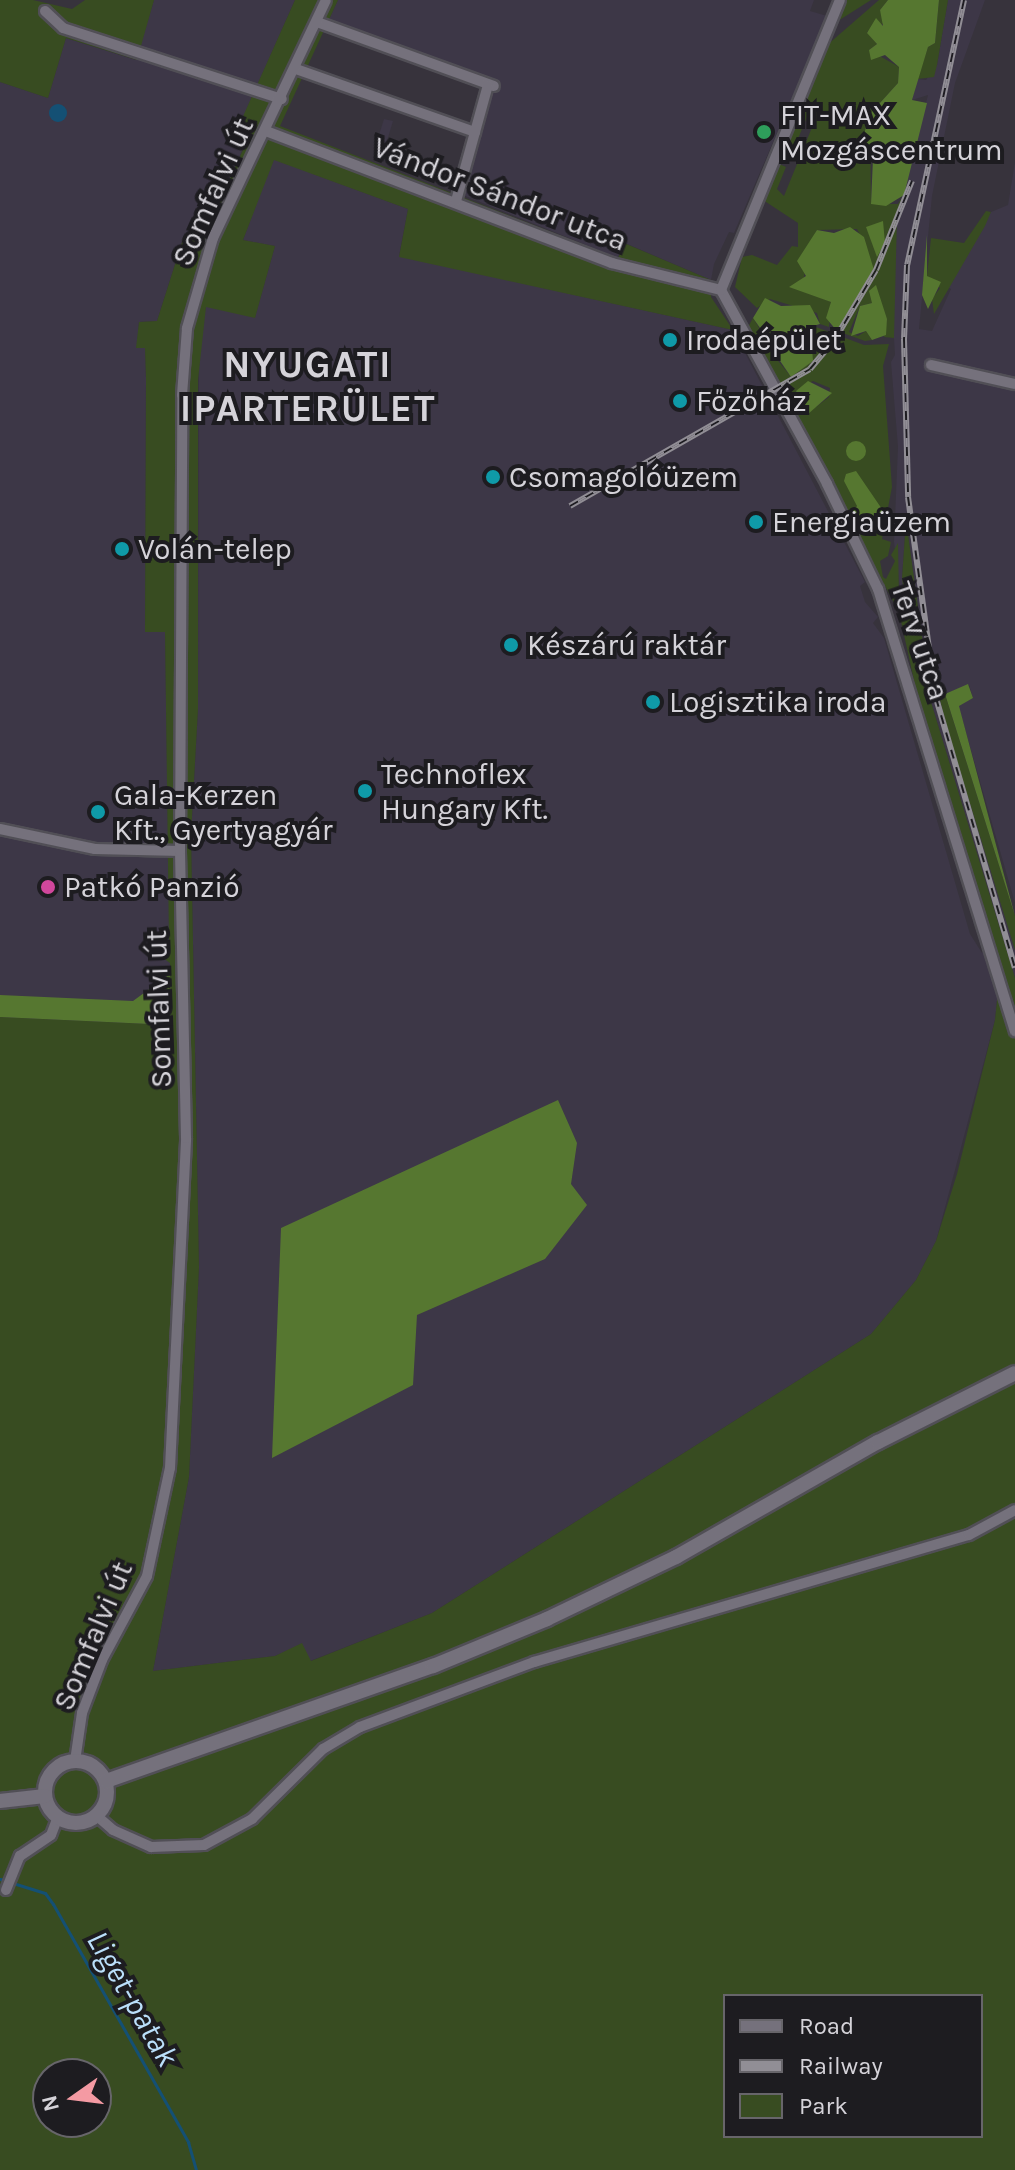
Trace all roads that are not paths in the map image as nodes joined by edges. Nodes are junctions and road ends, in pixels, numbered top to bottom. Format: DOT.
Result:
graph roads {
  1 [pos="326,0"];
  2 [pos="840,0"];
  3 [pos="45,11"];
  4 [pos="317,22"];
  5 [pos="296,69"];
  6 [pos="282,99"];
  7 [pos="266,131"];
  8 [pos="475,132"];
  9 [pos="456,201"];
  10 [pos="721,290"];
  11 [pos="931,365"];
  12 [pos="1015,384"];
  13 [pos="0,829"];
  14 [pos="180,851"];
  15 [pos="1015,1031"];
  16 [pos="1015,1373"];
  17 [pos="1015,1510"];
  18 [pos="75,1761"];
  19 [pos="106,1781"];
  20 [pos="45,1796"];
  21 [pos="0,1801"];
  22 [pos="97,1816"];
  23 [pos="57,1819"];
  24 [pos="7,1883"];
  1 -- 4 [label="street, Somfalvi út"];
  2 -- 10 [label="street"];
  3 -- 6 [label="street"];
  4 -- 5 [label="street, Somfalvi út"];
  4 -- 8 [label="street"];
  5 -- 6 [label="street, Somfalvi út"];
  5 -- 8 [label="street"];
  6 -- 7 [label="street, Somfalvi út"];
  7 -- 9 [label="street, Vándor Sándor utca"];
  7 -- 14 [label="street, Somfalvi út"];
  8 -- 9 [label="street"];
  9 -- 10 [label="street, Vándor Sándor utca"];
  10 -- 15 [label="street, Terv utca"];
  11 -- 12 [label="street"];
  13 -- 14 [label="street"];
  14 -- 18 [label="street, Somfalvi út"];
  16 -- 19 [label="main road"];
  17 -- 22 [label="street"];
  18 -- 19 [label="main road"];
  18 -- 20 [label="main road"];
  19 -- 22 [label="main road"];
  20 -- 21 [label="main road"];
  20 -- 23 [label="main road"];
  22 -- 23 [label="main road"];
  23 -- 24 [label="street"];
}
